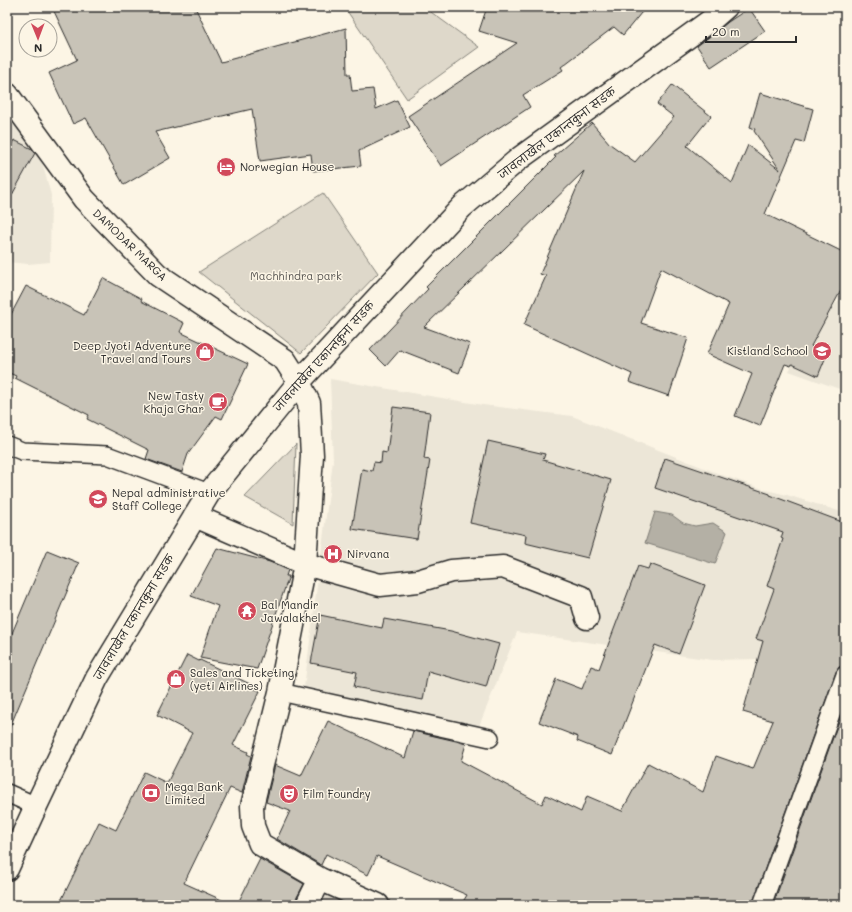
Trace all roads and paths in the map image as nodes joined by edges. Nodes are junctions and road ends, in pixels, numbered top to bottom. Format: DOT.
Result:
graph roads {
  1 [pos="726,7"];
  2 [pos="7,94"];
  3 [pos="299,382"];
  4 [pos="7,445"];
  5 [pos="209,493"];
  6 [pos="195,516"];
  7 [pos="305,564"];
  8 [pos="587,618"];
  9 [pos="845,675"];
  10 [pos="280,692"];
  11 [pos="490,738"];
  12 [pos="7,793"];
  13 [pos="36,806"];
  14 [pos="7,869"];
  15 [pos="320,879"];
  16 [pos="307,905"];
  17 [pos="378,905"];
  18 [pos="762,905"];
  1 -- 3 [label="street, जावलाखेल एकान्तकुना सडक"];
  2 -- 3 [label="street, DAMODAR MARGA"];
  3 -- 5 [label="street, जावलाखेल एकान्तकुना सडक"];
  3 -- 7 [label="street, DAMODAR MARGA"];
  4 -- 5 [label="lane"];
  5 -- 6 [label="street, जावलाखेल एकान्तकुना सडक"];
  6 -- 7 [label="street"];
  6 -- 13 [label="street, जावलाखेल एकान्तकुना सडक"];
  7 -- 8 [label="street"];
  7 -- 10 [label="street, DAMODAR MARGA"];
  9 -- 18 [label="lane"];
  10 -- 11 [label="lane"];
  10 -- 15 [label="street, DAMODAR MARGA"];
  12 -- 13 [label="lane"];
  13 -- 14 [label="street, जावलाखेल एकान्तकुना सडक"];
  15 -- 16 [label="street"];
  15 -- 17 [label="street, DAMODAR MARGA"];
}
